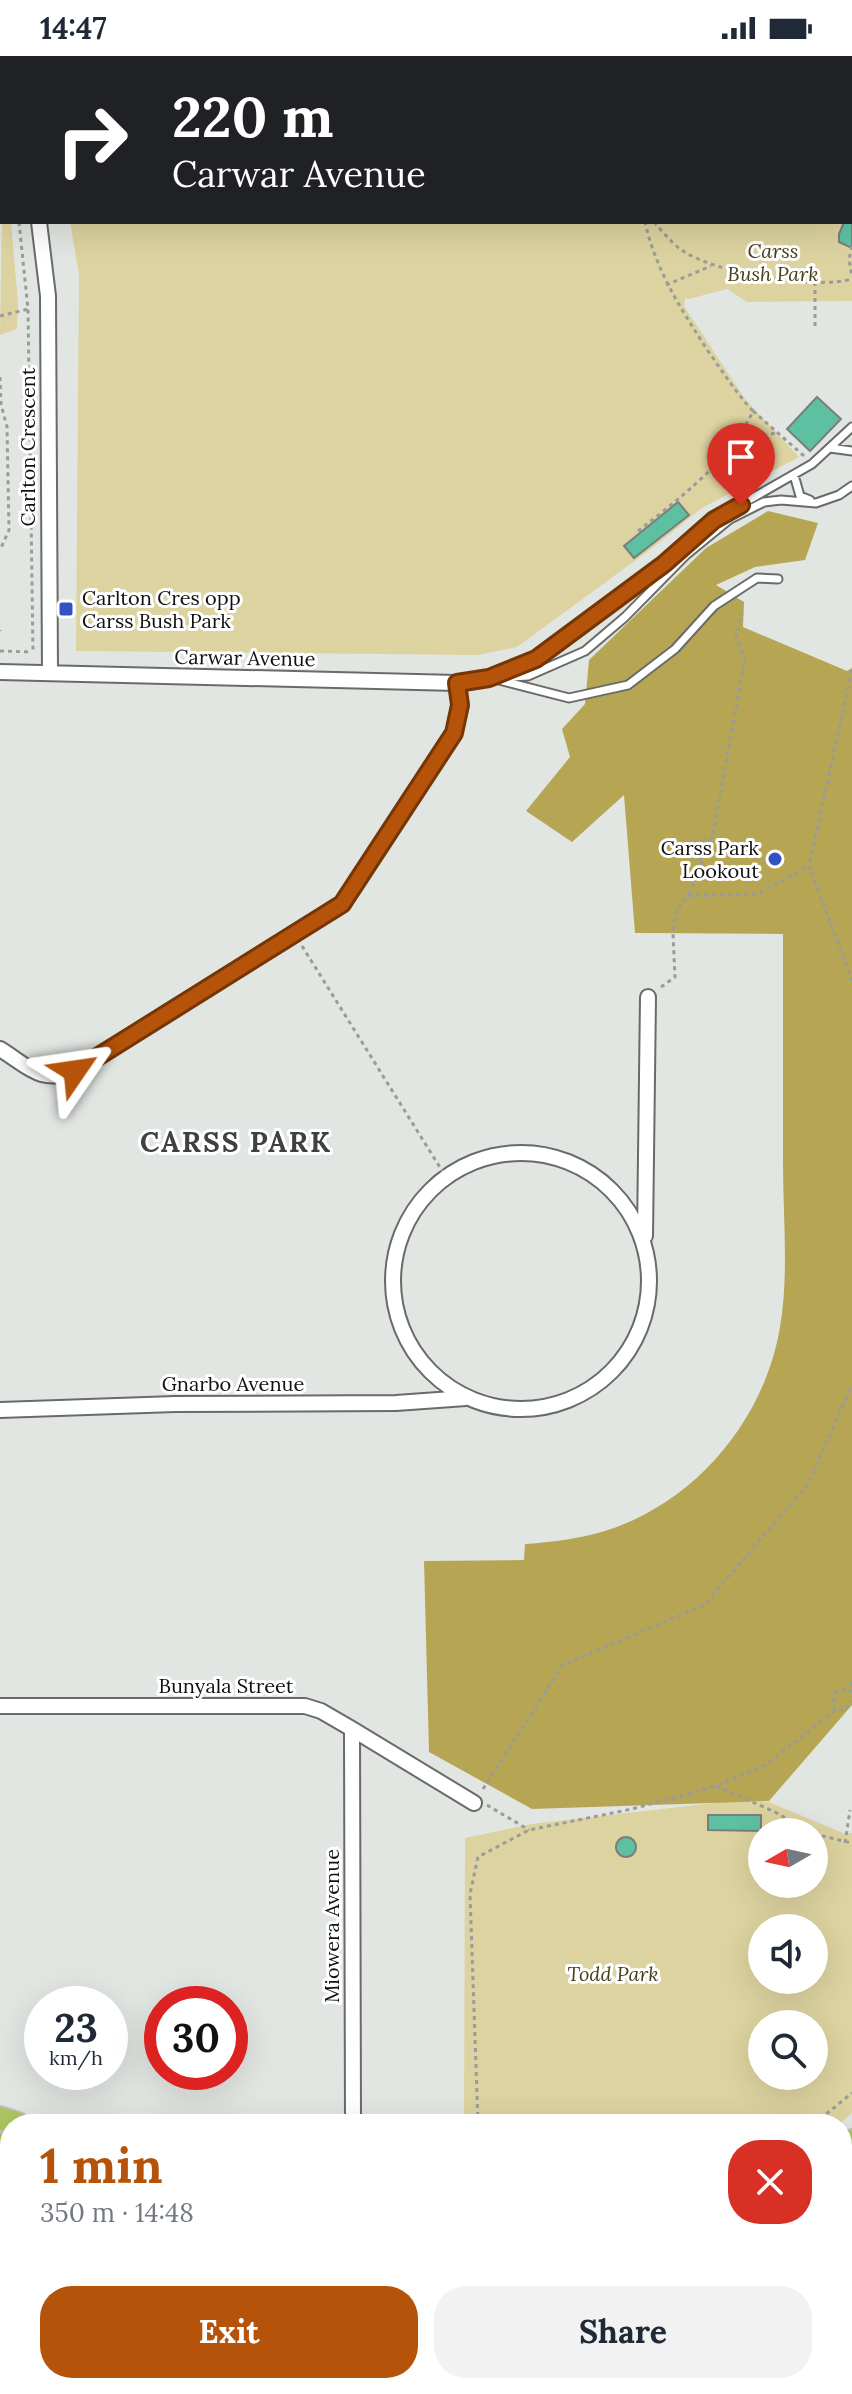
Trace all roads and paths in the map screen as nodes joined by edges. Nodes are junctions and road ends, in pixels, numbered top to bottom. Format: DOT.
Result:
graph roads {
  1 [pos="19,224"];
  2 [pos="39,224"];
  3 [pos="646,224"];
  4 [pos="656,224"];
  5 [pos="852,246"];
  6 [pos="711,266"];
  7 [pos="852,278"];
  8 [pos="815,282"];
  9 [pos="666,285"];
  10 [pos="28,309"];
  11 [pos="0,316"];
  12 [pos="815,326"];
  13 [pos="0,377"];
  14 [pos="753,411"];
  15 [pos="852,427"];
  16 [pos="777,432"];
  17 [pos="732,443"];
  18 [pos="830,448"];
  19 [pos="852,451"];
  20 [pos="805,457"];
  21 [pos="794,475"];
  22 [pos="852,486"];
  23 [pos="816,503"];
  24 [pos="638,531"];
  25 [pos="0,550"];
  26 [pos="778,579"];
  27 [pos="742,614"];
  28 [pos="0,651"];
  29 [pos="852,670"];
  30 [pos="0,672"];
  31 [pos="50,673"];
  32 [pos="489,678"];
  33 [pos="457,683"];
  34 [pos="809,866"];
  35 [pos="688,896"];
  36 [pos="306,952"];
  37 [pos="852,981"];
  38 [pos="648,997"];
  39 [pos="0,1049"];
  40 [pos="446,1177"];
  41 [pos="644,1240"];
  42 [pos="852,1385"];
  43 [pos="466,1398"];
  44 [pos="0,1410"];
  45 [pos="852,1682"];
  46 [pos="851,1690"];
  47 [pos="852,1701"];
  48 [pos="0,1706"];
  49 [pos="835,1710"];
  50 [pos="352,1729"];
  51 [pos="716,1786"];
  52 [pos="475,1801"];
  53 [pos="850,1810"];
  54 [pos="786,1818"];
  55 [pos="529,1830"];
  56 [pos="828,1838"];
  57 [pos="845,1843"];
  58 [pos="852,1843"];
  59 [pos="852,2093"];
  60 [pos="353,2114"];
  61 [pos="478,2114"];
  62 [pos="826,2114"];
  1 -- 10 [label="path"];
  2 -- 31 [label="street, Carlton Crescent"];
  3 -- 9 [label="path"];
  4 -- 6 [label="path"];
  5 -- 7 [label="path"];
  6 -- 8 [label="path"];
  6 -- 9 [label="path"];
  7 -- 8 [label="path"];
  8 -- 12 [label="path"];
  9 -- 14 [label="path"];
  10 -- 11 [label="path"];
  10 -- 28 [label="path"];
  13 -- 25 [label="path"];
  14 -- 16 [label="path"];
  14 -- 17 [label="path"];
  15 -- 18 [label="lane, Carwar Avenue"];
  16 -- 17 [label="path"];
  16 -- 20 [label="path"];
  17 -- 24 [label="path"];
  18 -- 19 [label="lane"];
  18 -- 21 [label="lane, Carwar Avenue"];
  21 -- 23 [label="lane"];
  21 -- 32 [label="lane, Carwar Avenue"];
  22 -- 23 [label="lane, Carwar Avenue"];
  23 -- 32 [label="lane, Carwar Avenue"];
  26 -- 32 [label="lane"];
  27 -- 35 [label="path"];
  29 -- 34 [label="path"];
  30 -- 31 [label="street, Carwar Avenue"];
  31 -- 33 [label="street, Carwar Avenue"];
  32 -- 33 [label="street, Carwar Avenue"];
  33 -- 39 [label="street"];
  34 -- 35 [label="path"];
  34 -- 37 [label="path"];
  35 -- 38 [label="path"];
  36 -- 40 [label="path"];
  38 -- 41 [label="street, Gnarbo Avenue"];
  40 -- 41 [label="street, Gnarbo Avenue"];
  40 -- 43 [label="street, Gnarbo Avenue"];
  41 -- 43 [label="street, Gnarbo Avenue"];
  42 -- 52 [label="path"];
  43 -- 44 [label="street, Gnarbo Avenue"];
  45 -- 46 [label="path"];
  46 -- 49 [label="path"];
  47 -- 49 [label="path"];
  48 -- 50 [label="street, Bunyala Street"];
  49 -- 51 [label="path"];
  50 -- 52 [label="street, Bunyala Street"];
  50 -- 60 [label="street, Miowera Avenue"];
  51 -- 54 [label="path"];
  51 -- 55 [label="path"];
  52 -- 55 [label="path"];
  53 -- 57 [label="path"];
  55 -- 61 [label="path"];
  56 -- 57 [label="path"];
  57 -- 58 [label="path"];
  59 -- 62 [label="path"];
}
